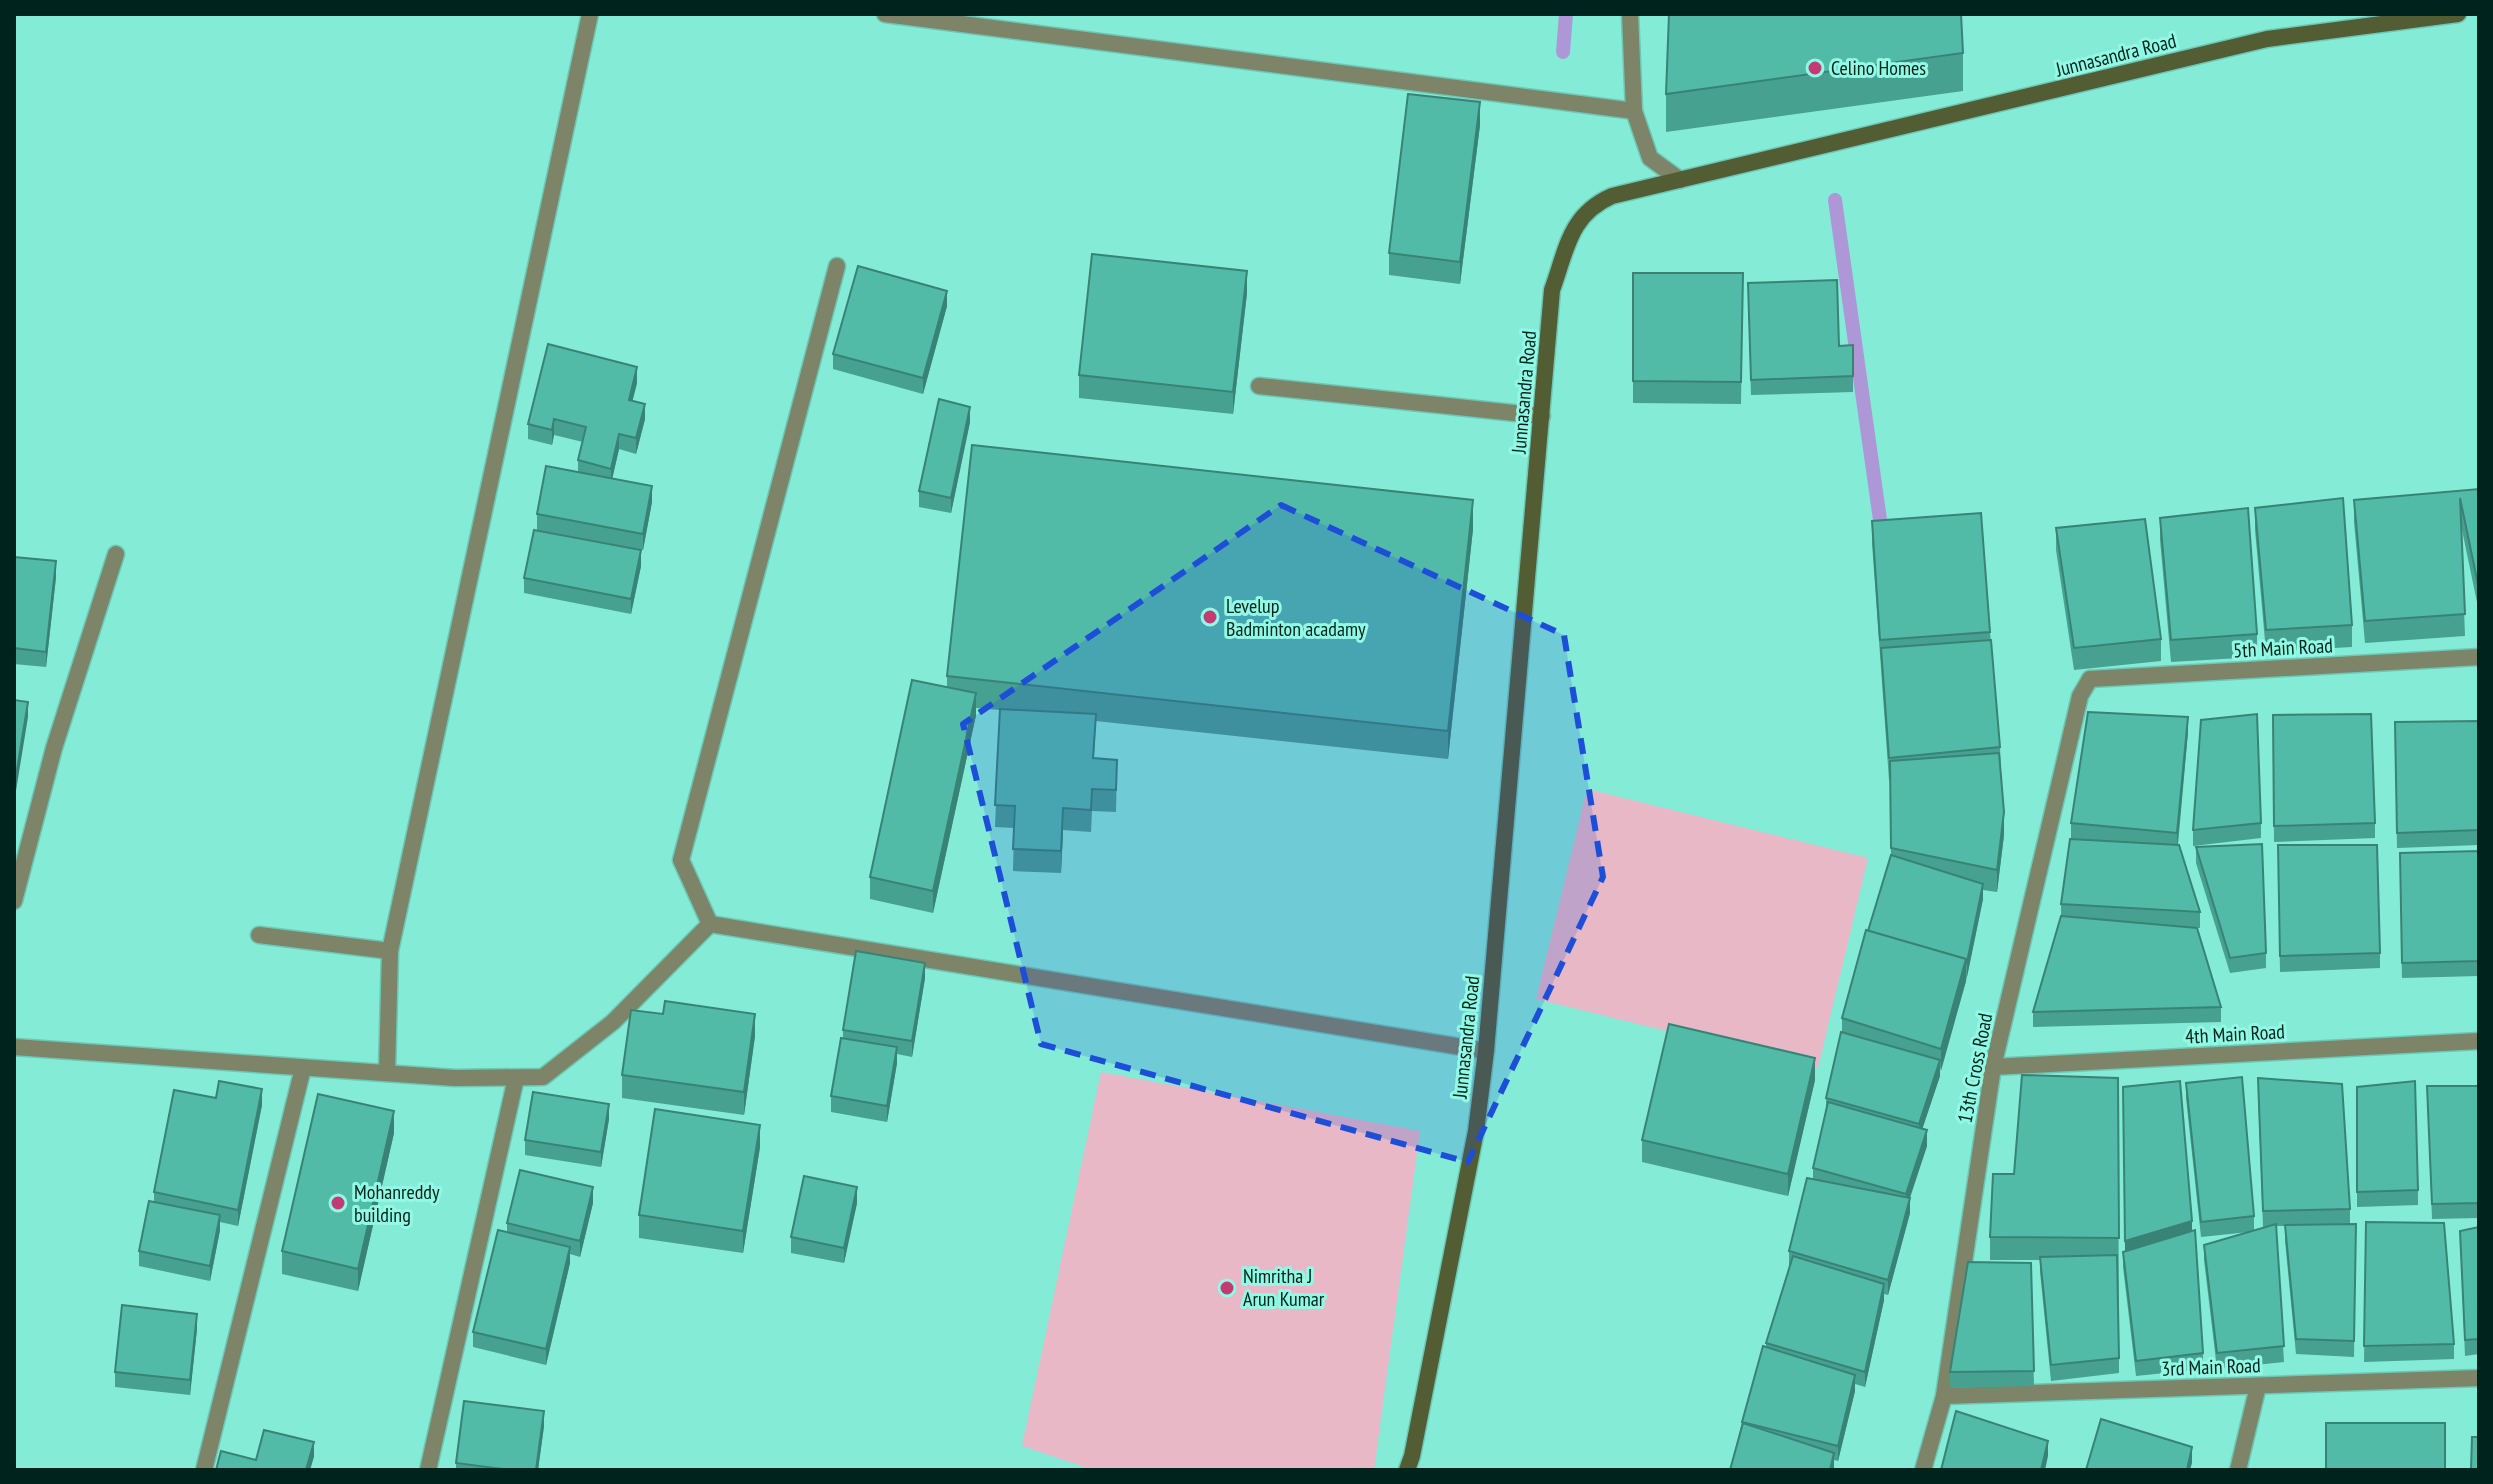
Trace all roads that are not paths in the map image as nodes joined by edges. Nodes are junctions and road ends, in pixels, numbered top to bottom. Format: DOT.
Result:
graph roads {
  1 [pos="590,14"];
  2 [pos="885,14"];
  3 [pos="1630,14"];
  4 [pos="2458,14"];
  5 [pos="1634,111"];
  6 [pos="1680,180"];
  7 [pos="837,266"];
  8 [pos="1259,386"];
  9 [pos="1542,416"];
  10 [pos="116,554"];
  11 [pos="2479,657"];
  12 [pos="2090,679"];
  13 [pos="14,901"];
  14 [pos="710,924"];
  15 [pos="259,935"];
  16 [pos="390,951"];
  17 [pos="2479,1041"];
  18 [pos="14,1047"];
  19 [pos="1486,1051"];
  20 [pos="1993,1067"];
  21 [pos="303,1068"];
  22 [pos="387,1073"];
  23 [pos="516,1078"];
  24 [pos="2479,1378"];
  25 [pos="2258,1386"];
  26 [pos="1944,1396"];
  27 [pos="204,1470"];
  28 [pos="428,1470"];
  29 [pos="1407,1470"];
  30 [pos="1923,1470"];
  31 [pos="2238,1470"];
  1 -- 16 [label="street"];
  2 -- 5 [label="street"];
  3 -- 5 [label="street"];
  4 -- 6 [label="street, Junnasandra Road"];
  5 -- 6 [label="street"];
  6 -- 9 [label="street, Junnasandra Road"];
  7 -- 14 [label="street"];
  8 -- 9 [label="street"];
  9 -- 19 [label="street, Junnasandra Road"];
  10 -- 13 [label="street"];
  11 -- 12 [label="street, 5th Main Road"];
  12 -- 20 [label="street, 13th Cross Road"];
  14 -- 19 [label="street"];
  14 -- 23 [label="street"];
  15 -- 16 [label="street"];
  16 -- 22 [label="street"];
  17 -- 20 [label="street, 4th Main Road"];
  18 -- 21 [label="street"];
  19 -- 29 [label="street, Junnasandra Road"];
  20 -- 26 [label="street, 13th Cross Road"];
  21 -- 22 [label="street"];
  21 -- 27 [label="street"];
  22 -- 23 [label="street"];
  23 -- 28 [label="street"];
  24 -- 25 [label="street, 3rd Main Road"];
  25 -- 26 [label="street, 3rd Main Road"];
  25 -- 31 [label="street"];
  26 -- 30 [label="street, 13th Cross Road"];
}
